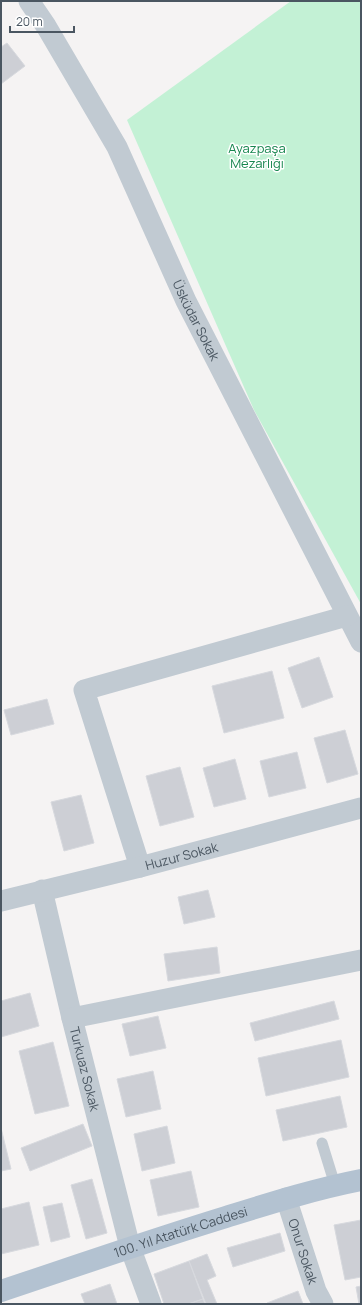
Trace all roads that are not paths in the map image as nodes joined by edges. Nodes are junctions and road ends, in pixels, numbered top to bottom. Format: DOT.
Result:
graph roads {
  1 [pos="29,1"];
  2 [pos="347,616"];
  3 [pos="361,642"];
  4 [pos="361,808"];
  5 [pos="140,867"];
  6 [pos="42,890"];
  7 [pos="1,901"];
  8 [pos="361,960"];
  9 [pos="72,1018"];
  10 [pos="322,1143"];
  11 [pos="361,1180"];
  12 [pos="335,1185"];
  13 [pos="286,1198"];
  14 [pos="130,1247"];
  15 [pos="1,1291"];
  16 [pos="151,1304"];
  17 [pos="323,1304"];
  1 -- 2 [label="street, Üsküdar Sokak"];
  2 -- 3 [label="street, Üsküdar Sokak"];
  2 -- 5 [label="street"];
  4 -- 5 [label="street, Huzur Sokak"];
  5 -- 6 [label="street, Huzur Sokak"];
  6 -- 7 [label="street, Huzur Sokak"];
  6 -- 9 [label="street, Turkuaz Sokak"];
  8 -- 9 [label="street"];
  9 -- 14 [label="street, Turkuaz Sokak"];
  10 -- 12 [label="lane"];
  11 -- 12 [label="main road, 100. Yıl Atatürk Caddesi"];
  12 -- 13 [label="main road, 100. Yıl Atatürk Caddesi"];
  13 -- 14 [label="main road, 100. Yıl Atatürk Caddesi"];
  13 -- 17 [label="street, Onur Sokak"];
  14 -- 15 [label="main road, 100. Yıl Atatürk Caddesi"];
  14 -- 16 [label="street, Turkuaz Sokak"];
}
